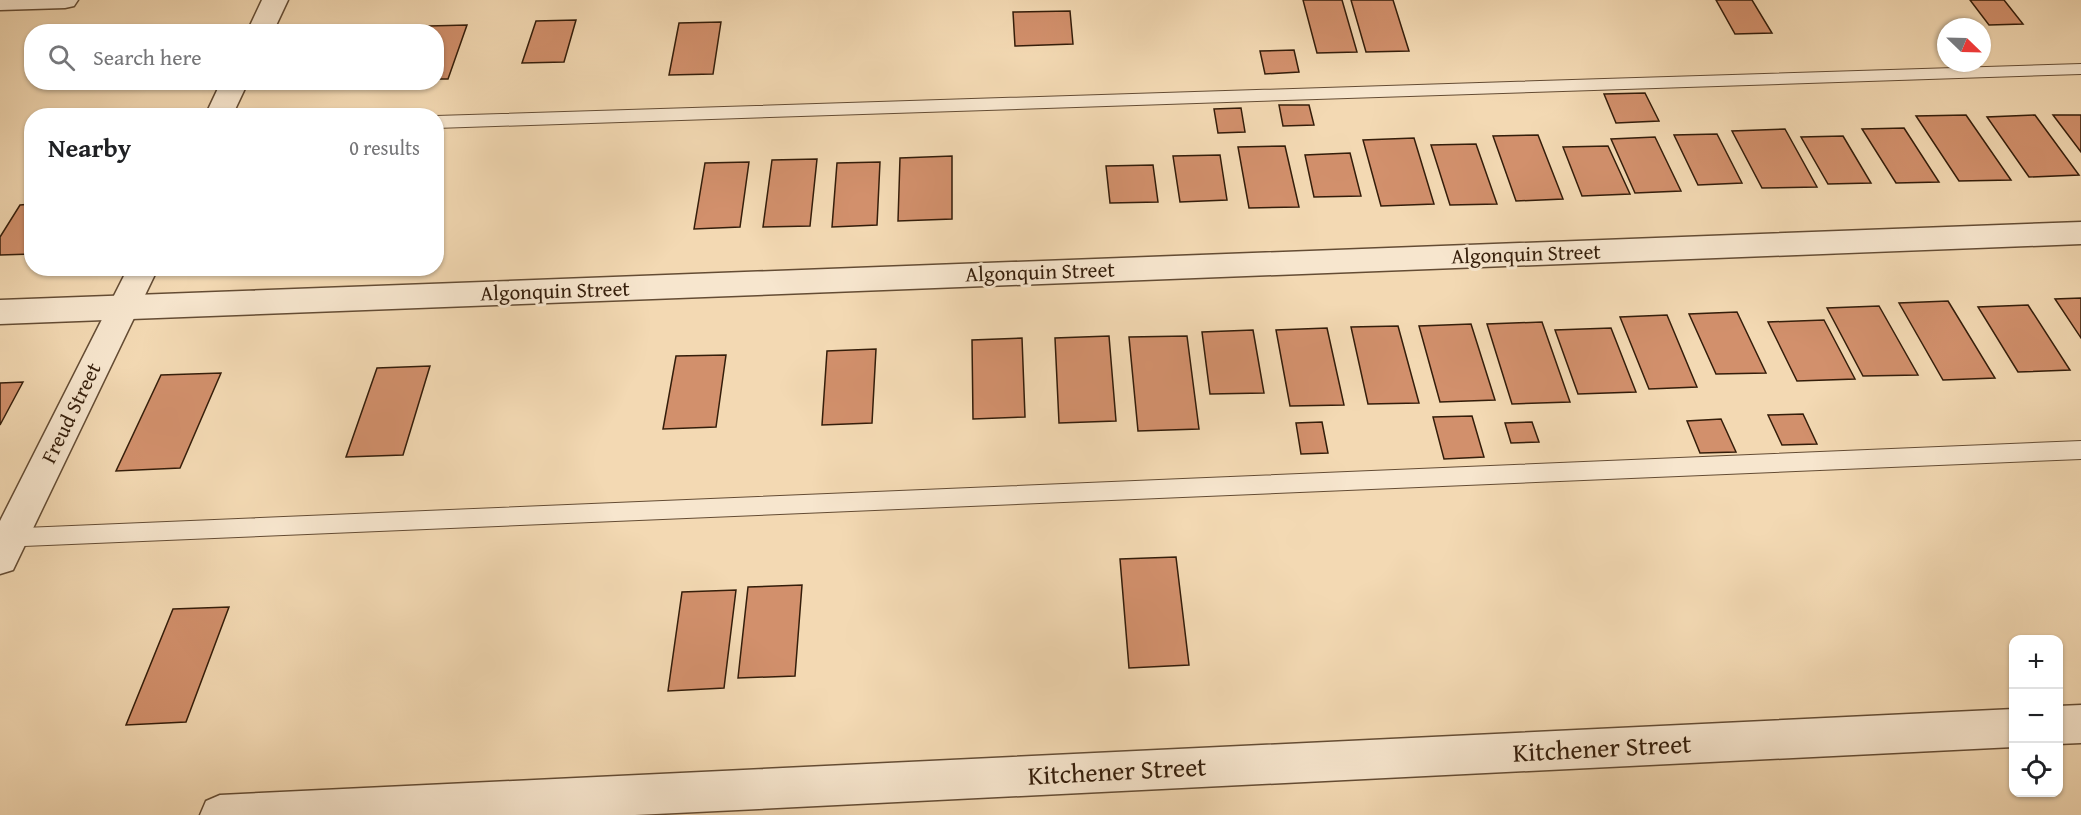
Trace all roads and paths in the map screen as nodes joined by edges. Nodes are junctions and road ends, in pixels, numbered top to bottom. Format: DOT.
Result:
graph roads {
  1 [pos="65,0"];
  2 [pos="275,0"];
  3 [pos="0,2"];
  4 [pos="264,24"];
  5 [pos="2081,69"];
  6 [pos="230,90"];
  7 [pos="222,108"];
  8 [pos="444,122"];
  9 [pos="2081,233"];
  10 [pos="139,276"];
  11 [pos="124,307"];
  12 [pos="0,312"];
  13 [pos="2081,450"];
  14 [pos="3,545"];
  15 [pos="2081,724"];
  16 [pos="2063,726"];
  17 [pos="2009,728"];
  18 [pos="219,815"];
  1 -- 3 [label="street"];
  2 -- 4 [label="street"];
  5 -- 8 [label="lane"];
  6 -- 7 [label="street"];
  9 -- 11 [label="street, Algonquin Street"];
  10 -- 11 [label="street, Freud Street"];
  11 -- 12 [label="street, Algonquin Street"];
  11 -- 14 [label="street, Freud Street"];
  13 -- 14 [label="lane"];
  15 -- 16 [label="street"];
  17 -- 18 [label="street, Kitchener Street"];
}
